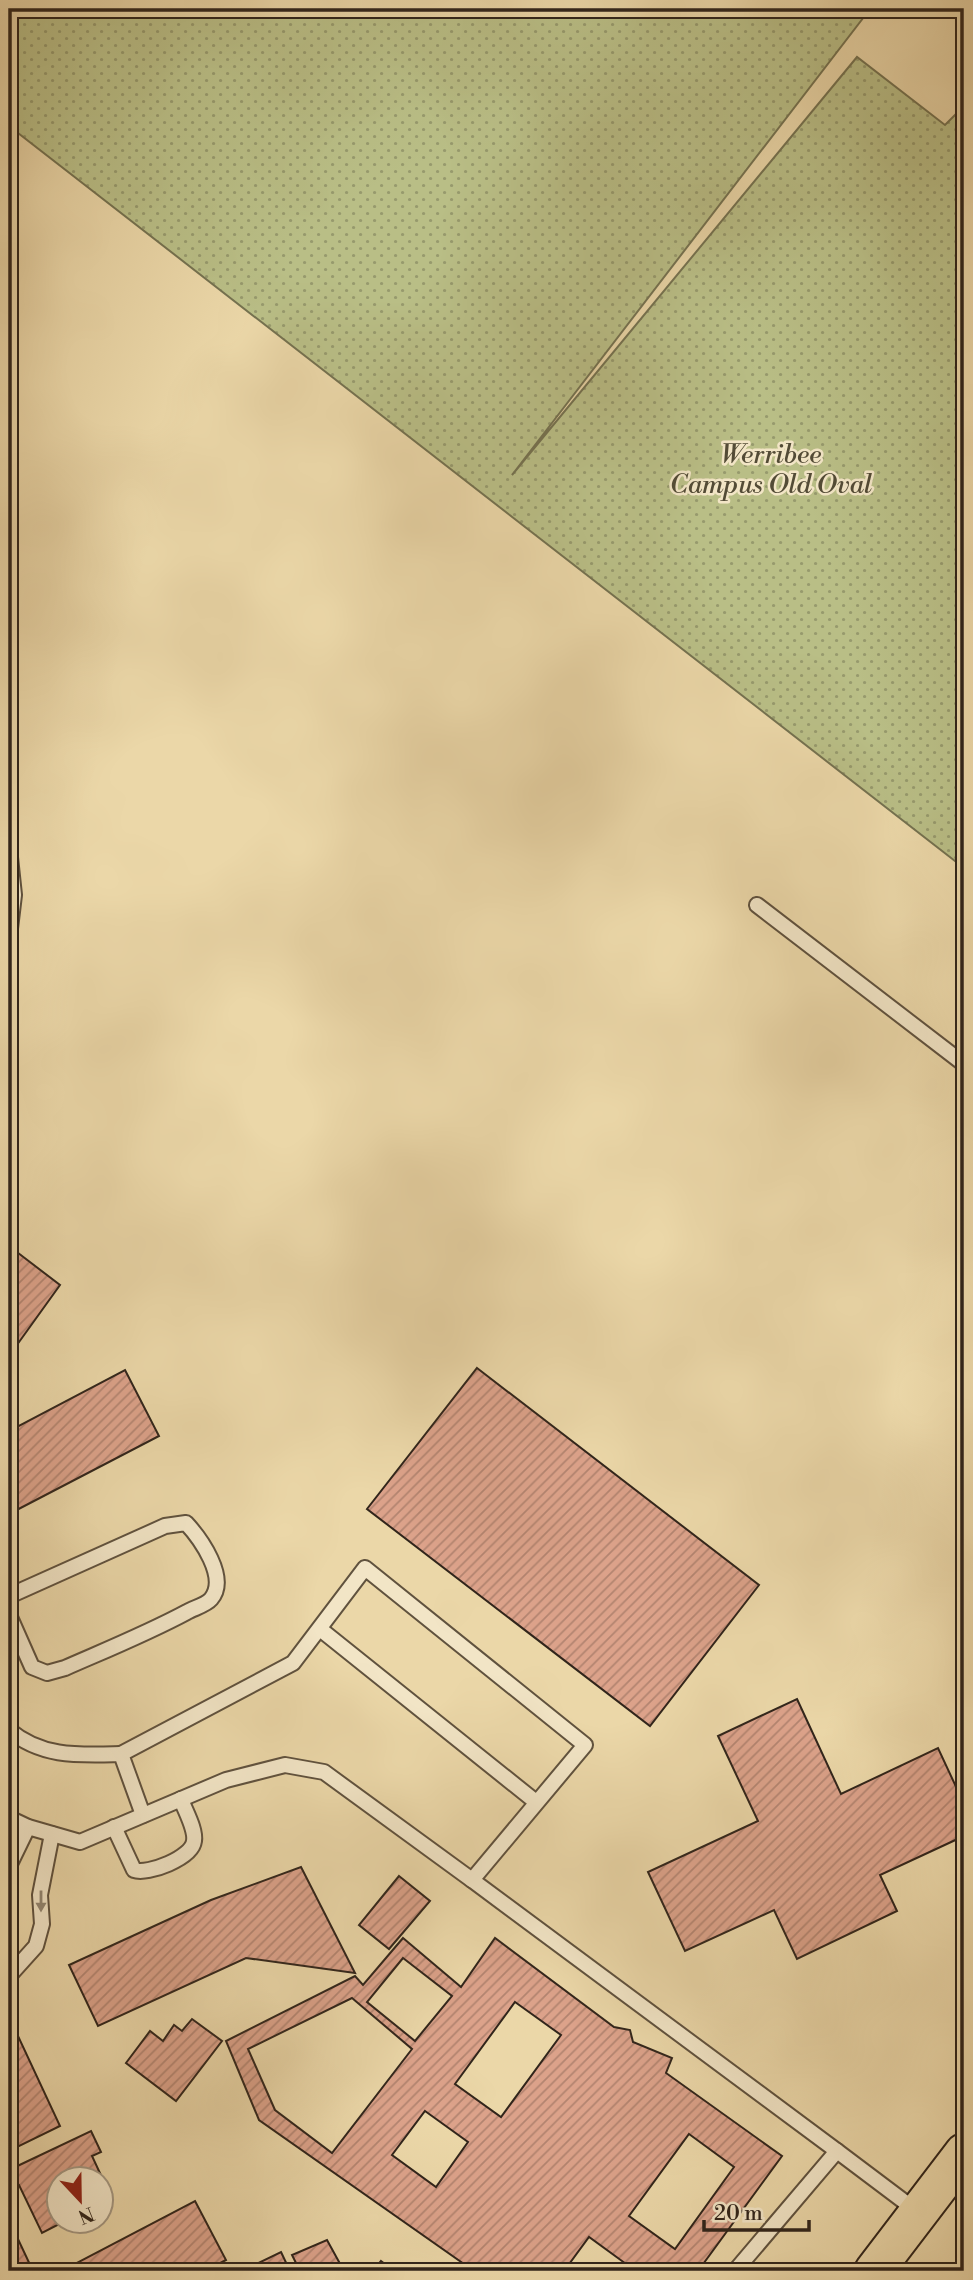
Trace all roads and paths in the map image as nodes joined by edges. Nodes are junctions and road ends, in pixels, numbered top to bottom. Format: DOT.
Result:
graph roads {
  1 [pos="9,848"];
  2 [pos="11,895"];
  3 [pos="757,905"];
  4 [pos="9,936"];
  5 [pos="964,1064"];
  6 [pos="9,1596"];
  7 [pos="9,1615"];
  8 [pos="320,1629"];
  9 [pos="9,1730"];
  10 [pos="121,1754"];
  11 [pos="181,1800"];
  12 [pos="537,1802"];
  13 [pos="143,1815"];
  14 [pos="9,1818"];
  15 [pos="114,1827"];
  16 [pos="28,1828"];
  17 [pos="52,1834"];
  18 [pos="9,1866"];
  19 [pos="471,1880"];
  20 [pos="9,1976"];
  21 [pos="837,2151"];
  22 [pos="964,2153"];
  23 [pos="919,2213"];
  24 [pos="735,2271"];
  25 [pos="874,2271"];
  1 -- 2 [label="lane"];
  2 -- 4 [label="lane"];
  3 -- 5 [label="lane"];
  6 -- 7 [label="lane"];
  8 -- 10 [label="lane"];
  8 -- 12 [label="lane"];
  8 -- 12 [label="lane"];
  9 -- 10 [label="lane"];
  10 -- 13 [label="lane"];
  11 -- 13 [label="lane"];
  11 -- 15 [label="lane"];
  11 -- 19 [label="lane"];
  12 -- 19 [label="lane"];
  13 -- 15 [label="lane"];
  14 -- 16 [label="lane"];
  15 -- 17 [label="lane"];
  16 -- 17 [label="lane"];
  16 -- 18 [label="lane"];
  17 -- 20 [label="lane, one-way"];
  19 -- 21 [label="lane"];
  21 -- 23 [label="lane"];
  21 -- 24 [label="lane"];
  22 -- 23 [label="highway"];
  23 -- 25 [label="highway"];
}
